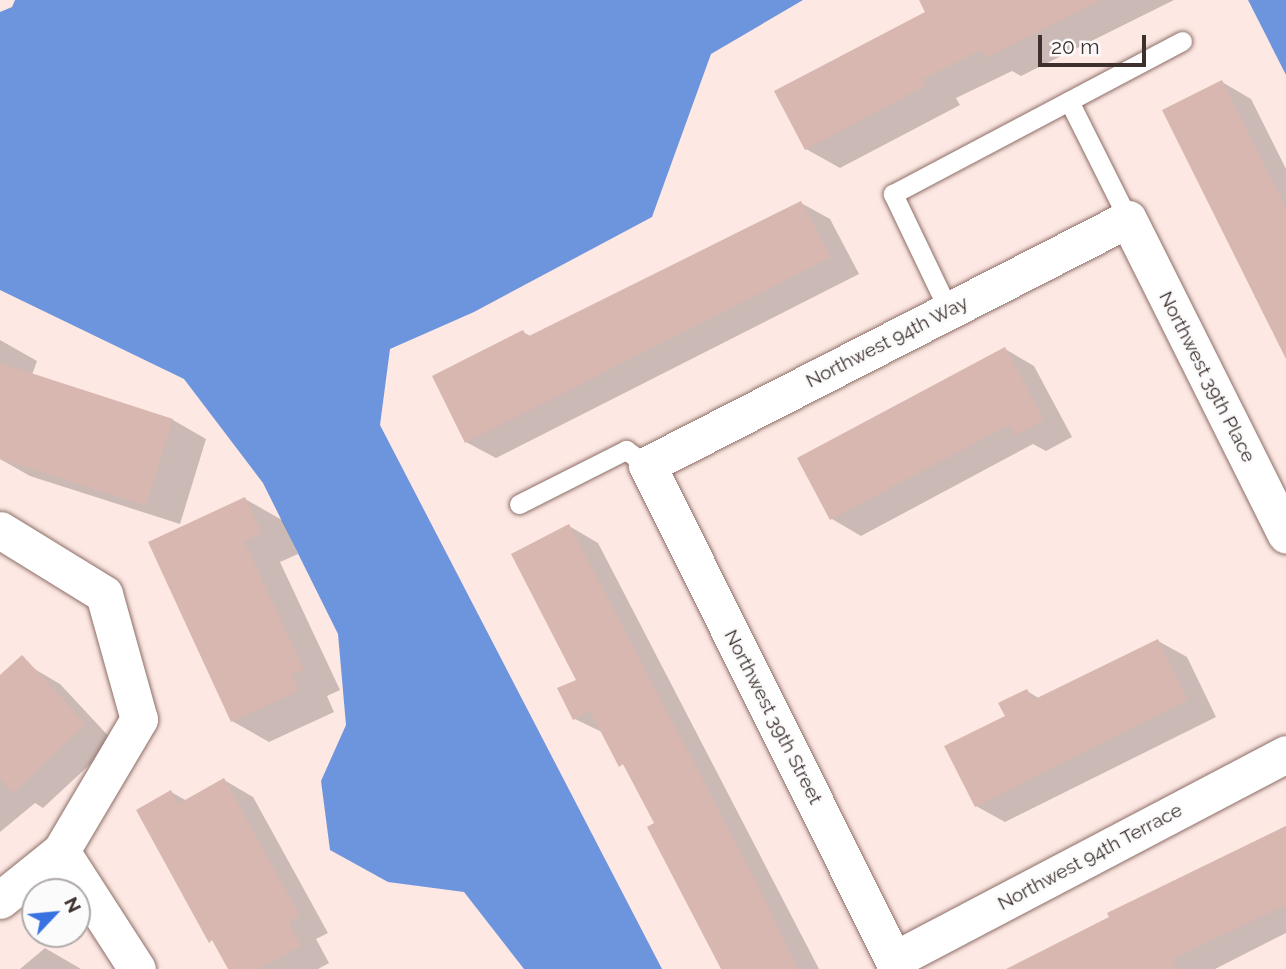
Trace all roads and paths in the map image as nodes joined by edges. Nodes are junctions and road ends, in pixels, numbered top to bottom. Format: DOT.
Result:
graph roads {
  1 [pos="1182,41"];
  2 [pos="1069,101"];
  3 [pos="1128,219"];
  4 [pos="949,311"];
  5 [pos="647,466"];
  6 [pos="519,504"];
  7 [pos="0,530"];
  8 [pos="1286,535"];
  9 [pos="1286,754"];
  10 [pos="61,851"];
  11 [pos="0,900"];
  12 [pos="896,965"];
  13 [pos="137,969"];
  1 -- 2 [label="lane"];
  2 -- 3 [label="lane"];
  2 -- 4 [label="lane"];
  3 -- 4 [label="street, Northwest 94th Way"];
  3 -- 8 [label="street, Northwest 39th Place"];
  4 -- 5 [label="street, Northwest 94th Way"];
  5 -- 6 [label="lane"];
  5 -- 12 [label="street, Northwest 39th Street"];
  7 -- 10 [label="street"];
  9 -- 12 [label="street, Northwest 94th Terrace"];
  10 -- 11 [label="street"];
  10 -- 13 [label="street"];
}
